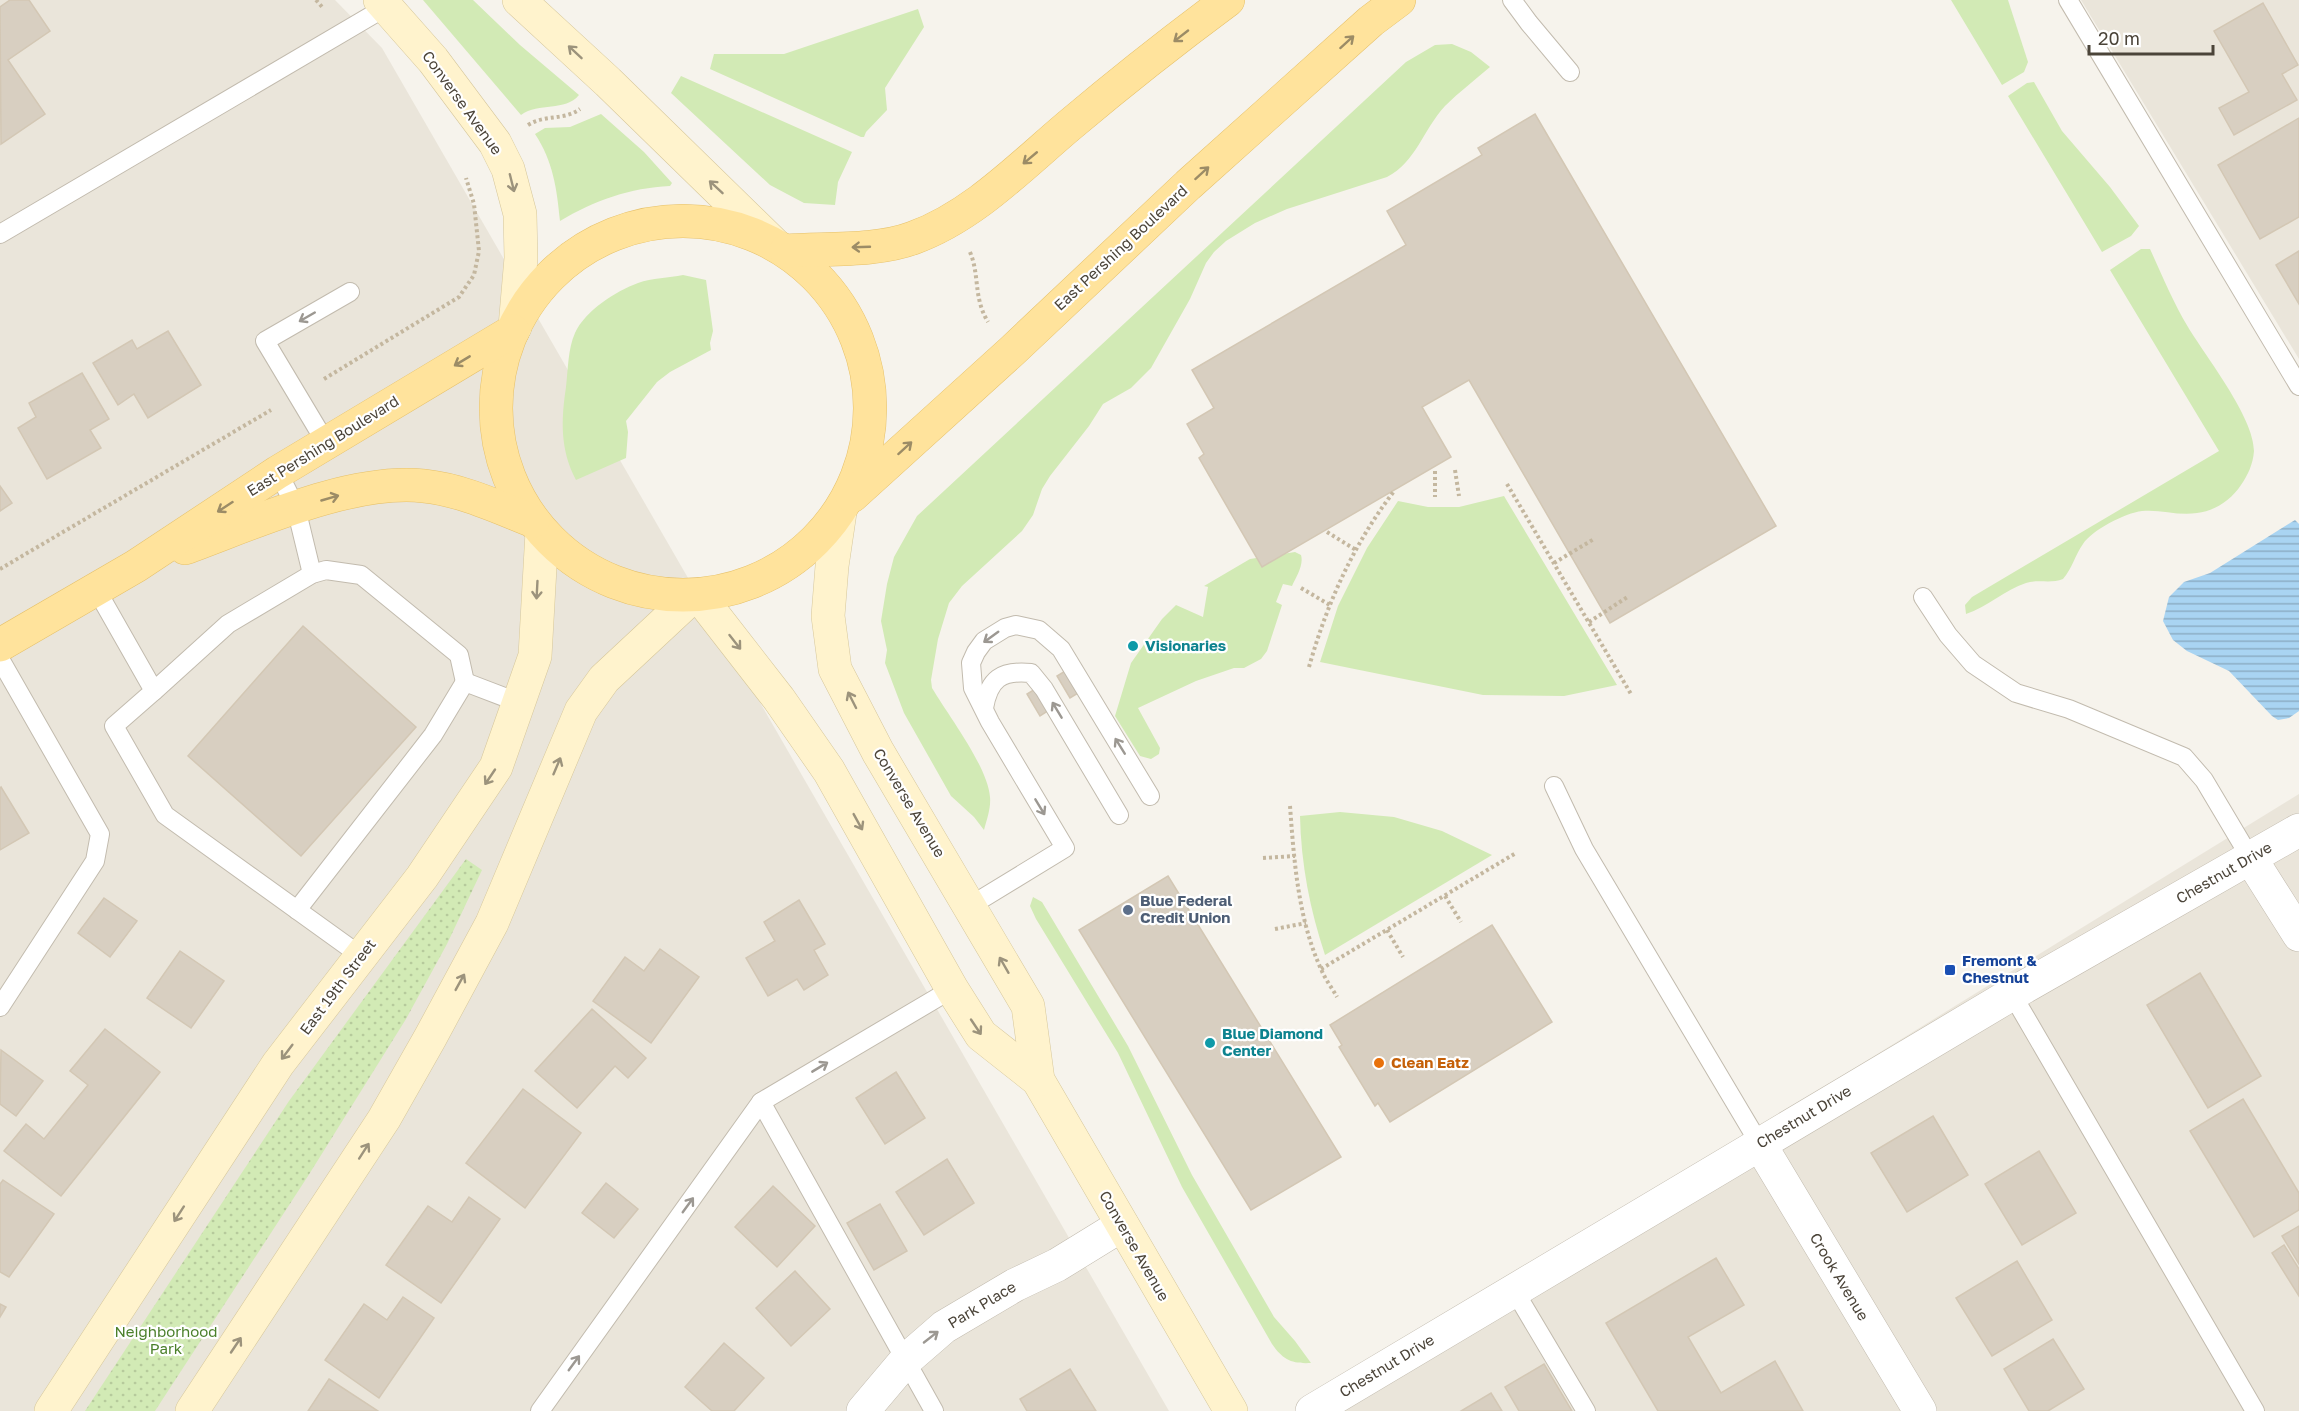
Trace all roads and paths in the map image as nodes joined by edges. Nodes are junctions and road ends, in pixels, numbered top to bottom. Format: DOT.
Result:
graph roads {
  1 [pos="519,0"];
  2 [pos="1228,0"];
  3 [pos="1399,0"];
  4 [pos="1512,0"];
  5 [pos="2068,0"];
  6 [pos="383,3"];
  7 [pos="1570,72"];
  8 [pos="581,108"];
  9 [pos="523,128"];
  10 [pos="0,234"];
  11 [pos="779,247"];
  12 [pos="968,249"];
  13 [pos="350,292"];
  14 [pos="992,326"];
  15 [pos="514,329"];
  16 [pos="2299,386"];
  17 [pos="326,443"];
  18 [pos="1455,470"];
  19 [pos="1435,471"];
  20 [pos="278,472"];
  21 [pos="1507,484"];
  22 [pos="1395,490"];
  23 [pos="1435,496"];
  24 [pos="1459,496"];
  25 [pos="843,507"];
  26 [pos="296,508"];
  27 [pos="537,526"];
  28 [pos="1327,532"];
  29 [pos="1593,539"];
  30 [pos="1356,550"];
  31 [pos="1554,563"];
  32 [pos="136,566"];
  33 [pos="312,574"];
  34 [pos="1301,588"];
  35 [pos="96,589"];
  36 [pos="696,596"];
  37 [pos="1629,596"];
  38 [pos="1923,597"];
  39 [pos="1330,605"];
  40 [pos="1589,622"];
  41 [pos="0,645"];
  42 [pos="0,659"];
  43 [pos="1309,668"];
  44 [pos="465,682"];
  45 [pos="154,691"];
  46 [pos="1631,694"];
  47 [pos="520,703"];
  48 [pos="984,708"];
  49 [pos="1554,786"];
  50 [pos="1150,796"];
  51 [pos="1290,806"];
  52 [pos="1119,815"];
  53 [pos="2299,830"];
  54 [pos="1516,853"];
  55 [pos="1295,856"];
  56 [pos="1263,858"];
  57 [pos="2251,859"];
  58 [pos="1445,896"];
  59 [pos="970,906"];
  60 [pos="297,910"];
  61 [pos="1461,922"];
  62 [pos="1306,923"];
  63 [pos="1275,929"];
  64 [pos="1387,930"];
  65 [pos="2299,935"];
  66 [pos="361,957"];
  67 [pos="1403,957"];
  68 [pos="1321,969"];
  69 [pos="952,989"];
  70 [pos="2012,994"];
  71 [pos="1337,997"];
  72 [pos="0,1007"];
  73 [pos="1038,1080"];
  74 [pos="761,1102"];
  75 [pos="1759,1143"];
  76 [pos="1122,1225"];
  77 [pos="1514,1290"];
  78 [pos="906,1360"];
  79 [pos="51,1411"];
  80 [pos="192,1411"];
  81 [pos="540,1411"];
  82 [pos="863,1411"];
  83 [pos="933,1411"];
  84 [pos="1231,1411"];
  85 [pos="1312,1411"];
  86 [pos="1586,1411"];
  87 [pos="1920,1411"];
  88 [pos="2255,1411"];
  11 -- 1 [label="main road, one-way"];
  2 -- 11 [label="main road, East Pershing Boulevard, one-way"];
  25 -- 3 [label="main road, East Pershing Boulevard, one-way"];
  4 -- 7 [label="lane"];
  5 -- 16 [label="lane"];
  6 -- 10 [label="lane"];
  6 -- 15 [label="main road, Converse Avenue, one-way"];
  8 -- 9 [label="path"];
  11 -- 15 [label="main road, East Pershing Boulevard"];
  11 -- 25 [label="main road, East Pershing Boulevard"];
  12 -- 14 [label="path"];
  13 -- 17 [label="lane, one-way"];
  15 -- 17 [label="main road, East Pershing Boulevard, one-way"];
  15 -- 27 [label="main road, East Pershing Boulevard"];
  17 -- 20 [label="main road, East Pershing Boulevard"];
  18 -- 24 [label="path"];
  19 -- 23 [label="path"];
  20 -- 26 [label="lane"];
  20 -- 32 [label="main road, East Pershing Boulevard, one-way"];
  21 -- 31 [label="path"];
  22 -- 30 [label="path"];
  25 -- 36 [label="main road, East Pershing Boulevard"];
  59 -- 25 [label="main road, Converse Avenue, one-way"];
  26 -- 27 [label="main road, East Pershing Boulevard, one-way"];
  26 -- 32 [label="main road, East Pershing Boulevard"];
  26 -- 33 [label="lane"];
  27 -- 36 [label="main road, East Pershing Boulevard"];
  27 -- 47 [label="main road, East 19th Street, one-way"];
  28 -- 30 [label="path"];
  29 -- 31 [label="path"];
  30 -- 39 [label="path"];
  31 -- 40 [label="path"];
  32 -- 35 [label="main road, East Pershing Boulevard"];
  33 -- 44 [label="lane"];
  33 -- 45 [label="lane"];
  34 -- 39 [label="path"];
  35 -- 41 [label="main road, East Pershing Boulevard"];
  35 -- 45 [label="lane"];
  36 -- 69 [label="main road, Converse Avenue, one-way"];
  80 -- 36 [label="main road, one-way"];
  37 -- 40 [label="path"];
  38 -- 57 [label="lane"];
  39 -- 43 [label="path"];
  40 -- 46 [label="path"];
  42 -- 72 [label="lane"];
  44 -- 47 [label="lane"];
  44 -- 60 [label="lane"];
  45 -- 60 [label="lane"];
  47 -- 66 [label="main road, East 19th Street, one-way"];
  50 -- 48 [label="lane, one-way"];
  52 -- 48 [label="lane, one-way"];
  48 -- 59 [label="lane, one-way"];
  49 -- 75 [label="lane"];
  51 -- 55 [label="path"];
  53 -- 57 [label="street, Chestnut Drive"];
  54 -- 58 [label="path"];
  55 -- 56 [label="path"];
  55 -- 62 [label="path"];
  57 -- 65 [label="street"];
  57 -- 70 [label="street, Chestnut Drive"];
  58 -- 61 [label="path"];
  58 -- 64 [label="path"];
  73 -- 59 [label="main road, Converse Avenue, one-way"];
  60 -- 66 [label="lane"];
  62 -- 63 [label="path"];
  62 -- 68 [label="path"];
  64 -- 67 [label="path"];
  64 -- 68 [label="path"];
  66 -- 79 [label="main road, East 19th Street, one-way"];
  68 -- 71 [label="path"];
  69 -- 73 [label="main road, Converse Avenue, one-way"];
  74 -- 69 [label="lane, one-way"];
  70 -- 75 [label="street, Chestnut Drive"];
  70 -- 88 [label="lane"];
  73 -- 76 [label="main road, Converse Avenue"];
  74 -- 78 [label="lane"];
  81 -- 74 [label="lane, one-way"];
  75 -- 77 [label="street, Chestnut Drive"];
  75 -- 87 [label="street, Crook Avenue"];
  78 -- 76 [label="street, Park Place, one-way"];
  76 -- 84 [label="main road, Converse Avenue"];
  77 -- 85 [label="street, Chestnut Drive"];
  77 -- 86 [label="lane"];
  78 -- 82 [label="street, Park Place"];
  78 -- 83 [label="lane"];
}
